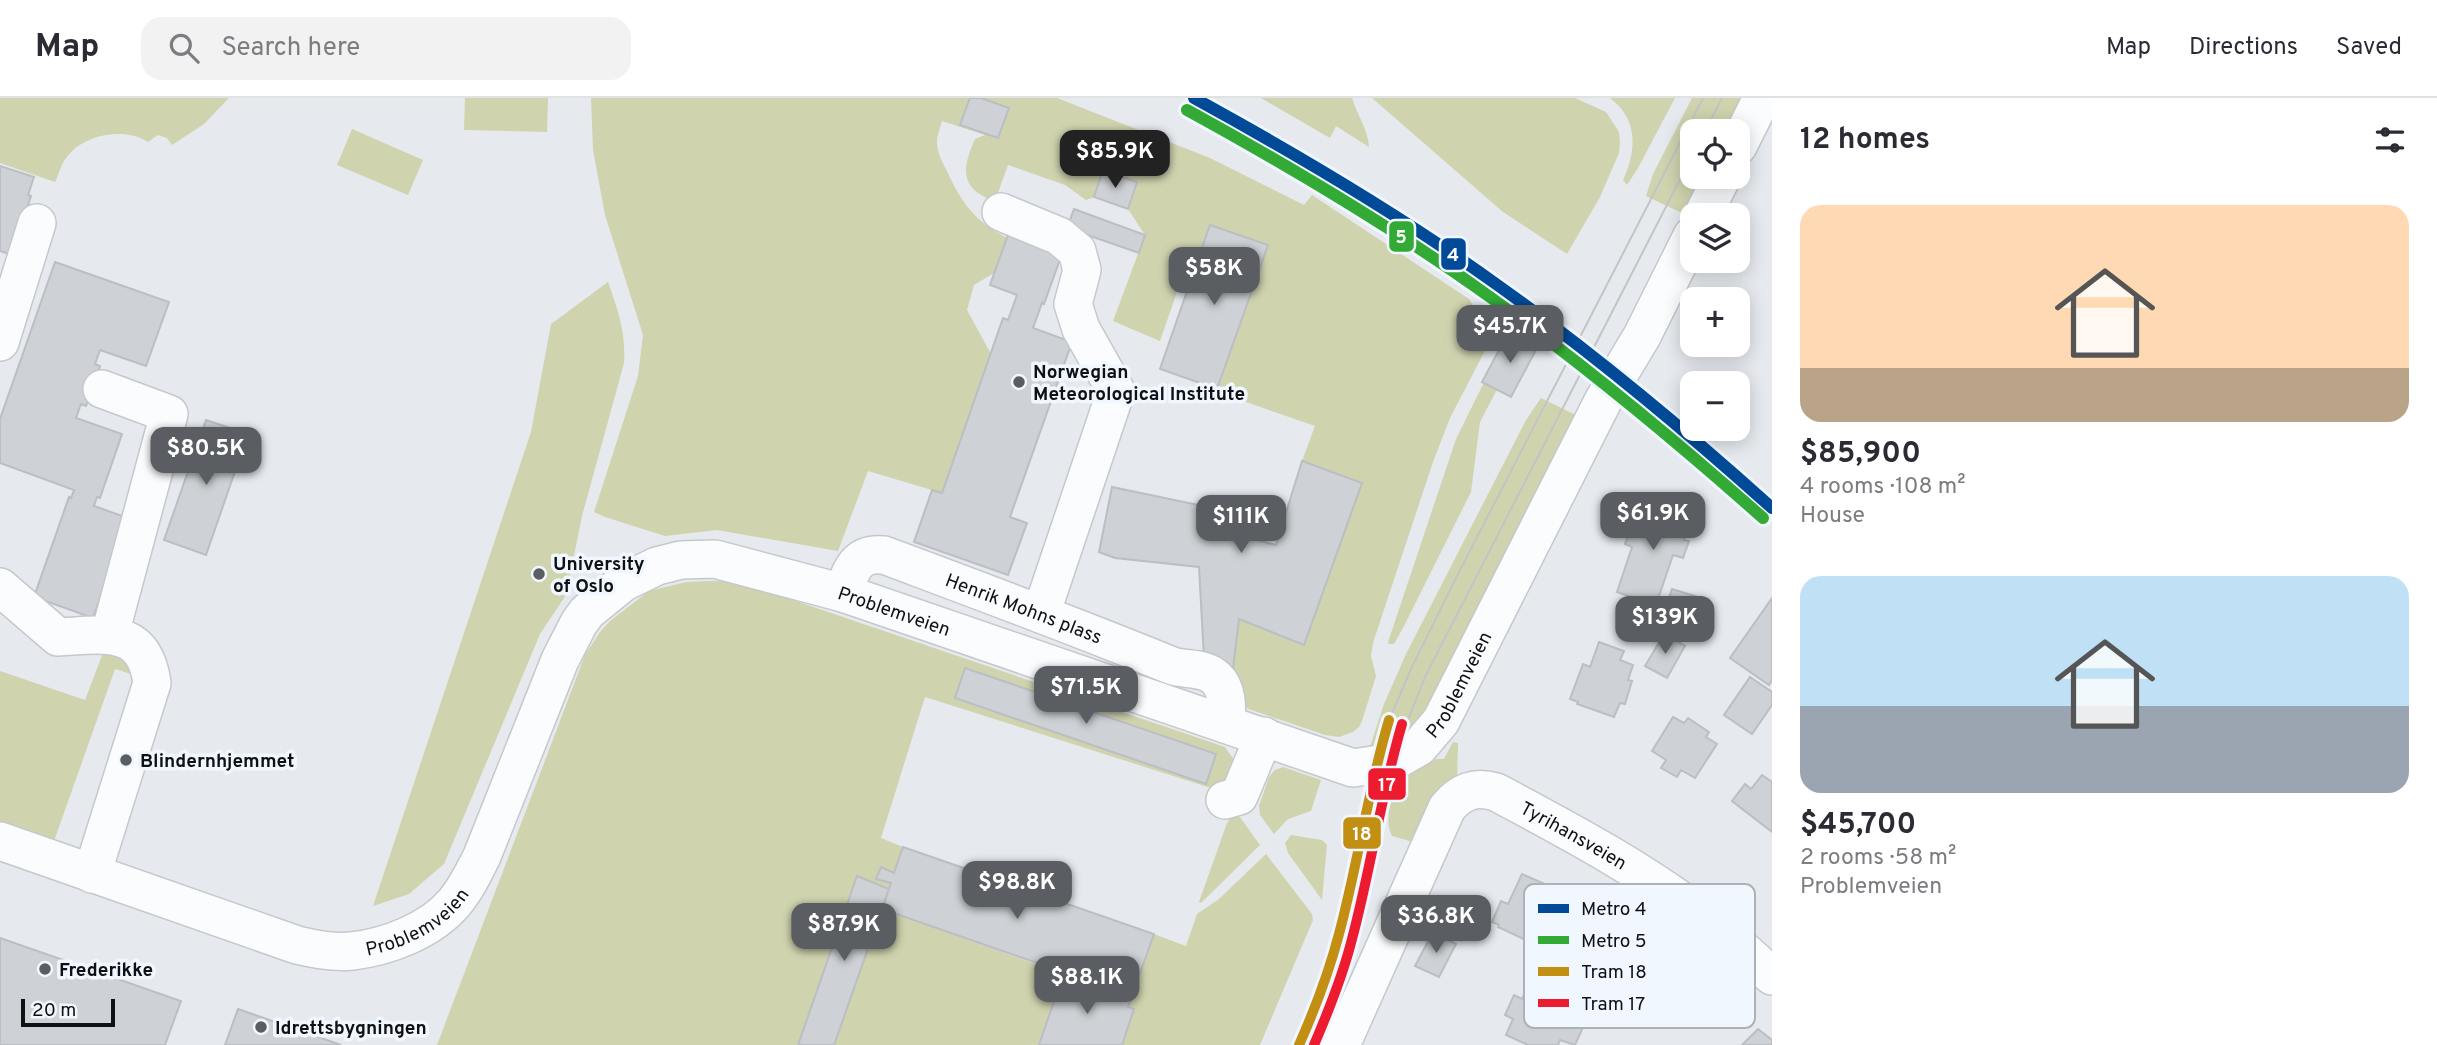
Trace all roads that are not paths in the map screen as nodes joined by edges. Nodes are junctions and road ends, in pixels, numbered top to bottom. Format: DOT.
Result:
graph roads {
  1 [pos="1762,98"];
  2 [pos="1750,122"];
  3 [pos="1001,212"];
  4 [pos="37,223"];
  5 [pos="1680,260"];
  6 [pos="0,342"];
  7 [pos="102,389"];
  8 [pos="0,587"];
  9 [pos="843,593"];
  10 [pos="1041,614"];
  11 [pos="110,634"];
  12 [pos="1226,723"];
  13 [pos="1264,736"];
  14 [pos="1225,800"];
  15 [pos="0,841"];
  16 [pos="92,874"];
  17 [pos="1654,884"];
  18 [pos="1755,961"];
  19 [pos="1772,976"];
  20 [pos="1341,1045"];
  1 -- 2 [label="street"];
  3 -- 10 [label="street"];
  4 -- 6 [label="street"];
  5 -- 13 [label="street, Problemveien"];
  7 -- 11 [label="street"];
  8 -- 11 [label="street"];
  9 -- 10 [label="street, Henrik Mohns plass"];
  9 -- 12 [label="street, Problemveien"];
  9 -- 16 [label="street, Problemveien"];
  10 -- 12 [label="street, Henrik Mohns plass"];
  11 -- 16 [label="street"];
  12 -- 13 [label="street, Problemveien"];
  13 -- 14 [label="street"];
  15 -- 16 [label="street, Problemveien"];
  17 -- 20 [label="street, Tyrihansveien"];
  18 -- 19 [label="street, Tyrihansveien"];
}
